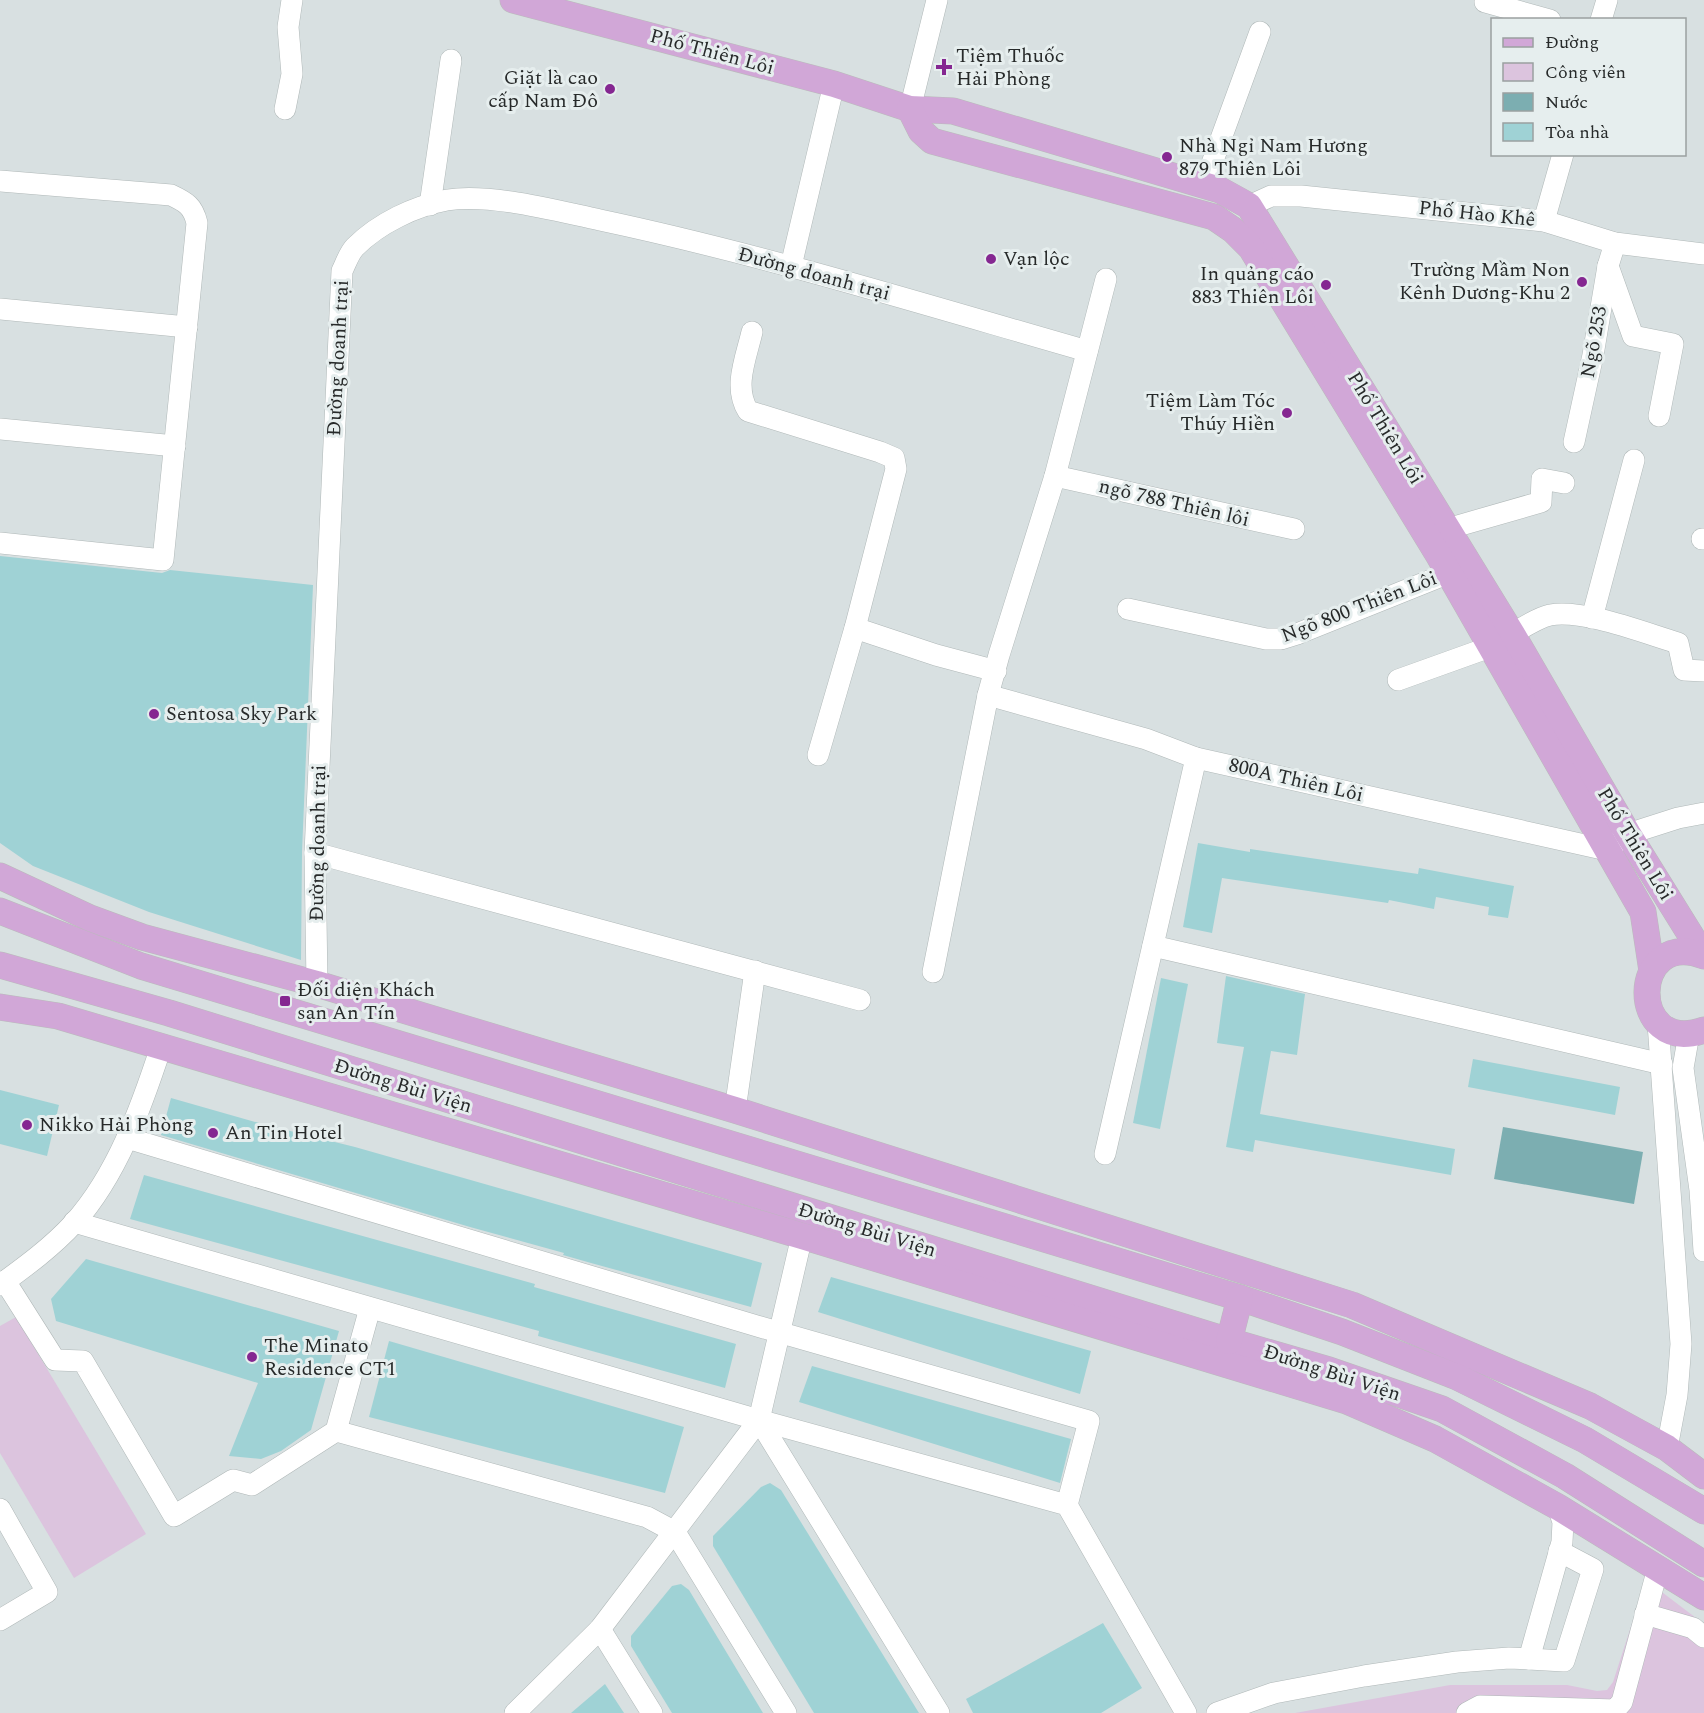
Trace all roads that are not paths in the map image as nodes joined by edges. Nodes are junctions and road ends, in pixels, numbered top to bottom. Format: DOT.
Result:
graph roads {
  1 [pos="292,0"];
  2 [pos="513,0"];
  3 [pos="937,0"];
  4 [pos="1607,0"];
  5 [pos="1485,2"];
  6 [pos="1543,18"];
  7 [pos="1602,18"];
  8 [pos="1260,32"];
  9 [pos="451,60"];
  10 [pos="834,84"];
  11 [pos="285,109"];
  12 [pos="910,109"];
  13 [pos="1562,156"];
  14 [pos="0,181"];
  15 [pos="1204,185"];
  16 [pos="429,205"];
  17 [pos="1250,206"];
  18 [pos="1544,220"];
  19 [pos="1233,230"];
  20 [pos="1615,243"];
  21 [pos="1704,254"];
  22 [pos="1608,266"];
  23 [pos="791,267"];
  24 [pos="1106,279"];
  25 [pos="0,309"];
  26 [pos="187,327"];
  27 [pos="752,332"];
  28 [pos="1088,351"];
  29 [pos="1659,416"];
  30 [pos="0,429"];
  31 [pos="1574,442"];
  32 [pos="175,446"];
  33 [pos="1634,460"];
  34 [pos="1055,476"];
  35 [pos="1564,483"];
  36 [pos="1447,529"];
  37 [pos="1294,530"];
  38 [pos="0,543"];
  39 [pos="1449,573"];
  40 [pos="1128,609"];
  41 [pos="1592,618"];
  42 [pos="855,628"];
  43 [pos="1512,634"];
  44 [pos="1490,647"];
  45 [pos="996,670"];
  46 [pos="1704,671"];
  47 [pos="1398,680"];
  48 [pos="988,695"];
  49 [pos="818,755"];
  50 [pos="1196,758"];
  51 [pos="1704,813"];
  52 [pos="1628,834"];
  53 [pos="1607,850"];
  54 [pos="315,853"];
  55 [pos="0,876"];
  56 [pos="0,911"];
  57 [pos="142,937"];
  58 [pos="1153,946"];
  59 [pos="1703,955"];
  60 [pos="0,966"];
  61 [pos="141,966"];
  62 [pos="1652,970"];
  63 [pos="755,971"];
  64 [pos="933,972"];
  65 [pos="317,984"];
  66 [pos="860,1000"];
  67 [pos="0,1007"];
  68 [pos="168,1013"];
  69 [pos="1658,1023"];
  70 [pos="1698,1034"];
  71 [pos="161,1047"];
  72 [pos="1662,1064"];
  73 [pos="735,1110"];
  74 [pos="127,1138"];
  75 [pos="1105,1154"];
  76 [pos="808,1211"];
  77 [pos="74,1222"];
  78 [pos="802,1236"];
  79 [pos="1704,1251"];
  80 [pos="2,1283"];
  81 [pos="1240,1298"];
  82 [pos="370,1308"];
  83 [pos="780,1333"];
  84 [pos="1229,1341"];
  85 [pos="759,1420"];
  86 [pos="336,1431"];
  87 [pos="1667,1448"];
  88 [pos="1565,1476"];
  89 [pos="1704,1476"];
  90 [pos="1067,1505"];
  91 [pos="1558,1507"];
  92 [pos="0,1509"];
  93 [pos="1704,1511"];
  94 [pos="675,1532"];
  95 [pos="1559,1551"];
  96 [pos="1704,1564"];
  97 [pos="1658,1568"];
  98 [pos="1704,1597"];
  99 [pos="1645,1614"];
  100 [pos="0,1620"];
  101 [pos="600,1629"];
  102 [pos="1704,1637"];
  103 [pos="1529,1659"];
  104 [pos="515,1713"];
  105 [pos="652,1713"];
  106 [pos="786,1713"];
  107 [pos="939,1713"];
  108 [pos="1186,1713"];
  109 [pos="1217,1713"];
  110 [pos="1467,1713"];
  1 -- 11 [label="street"];
  2 -- 10 [label="main road, Phố Thiên Lôi"];
  3 -- 12 [label="street"];
  4 -- 7 [label="street"];
  5 -- 6 [label="street"];
  8 -- 15 [label="street"];
  9 -- 16 [label="street"];
  10 -- 12 [label="main road, Phố Thiên Lôi"];
  10 -- 23 [label="street"];
  12 -- 15 [label="main road, Phố Thiên Lôi"];
  12 -- 19 [label="main road, Phố Thiên Lôi"];
  13 -- 18 [label="street"];
  14 -- 26 [label="street"];
  15 -- 17 [label="main road, Phố Thiên Lôi"];
  16 -- 23 [label="street, Đường doanh trại"];
  16 -- 54 [label="street, Đường doanh trại"];
  17 -- 18 [label="street, Phố Hào Khê"];
  17 -- 19 [label="main road"];
  17 -- 36 [label="main road, Phố Thiên Lôi"];
  18 -- 20 [label="street, Phố Hào Khê"];
  19 -- 39 [label="main road, Phố Thiên Lôi"];
  20 -- 21 [label="street, Phố Hào Khê"];
  20 -- 22 [label="street, Ngõ 253"];
  22 -- 29 [label="street"];
  22 -- 31 [label="street, Ngõ 253"];
  23 -- 28 [label="street, Đường doanh trại"];
  24 -- 28 [label="street"];
  25 -- 26 [label="street"];
  26 -- 32 [label="street"];
  27 -- 42 [label="street"];
  28 -- 34 [label="street"];
  30 -- 32 [label="street"];
  32 -- 38 [label="street"];
  33 -- 41 [label="street"];
  34 -- 37 [label="street, ngõ 788 Thiên lôi"];
  34 -- 45 [label="street"];
  35 -- 36 [label="street"];
  36 -- 43 [label="main road, Phố Thiên Lôi"];
  39 -- 40 [label="street, Ngõ 800 Thiên Lôi"];
  39 -- 44 [label="main road, Phố Thiên Lôi"];
  41 -- 43 [label="street"];
  41 -- 46 [label="street"];
  42 -- 45 [label="street"];
  42 -- 49 [label="street"];
  43 -- 52 [label="main road, Phố Thiên Lôi"];
  44 -- 47 [label="street"];
  44 -- 53 [label="main road, Phố Thiên Lôi"];
  45 -- 48 [label="street"];
  48 -- 50 [label="street, 800A Thiên Lôi"];
  48 -- 64 [label="street"];
  50 -- 53 [label="street, 800A Thiên Lôi"];
  50 -- 58 [label="street"];
  51 -- 52 [label="street"];
  52 -- 53 [label="street"];
  52 -- 59 [label="main road, Phố Thiên Lôi"];
  53 -- 62 [label="main road, Phố Thiên Lôi"];
  54 -- 63 [label="street"];
  54 -- 65 [label="street, Đường doanh trại"];
  55 -- 57 [label="main road"];
  56 -- 61 [label="main road, Đường Bùi Viện"];
  57 -- 61 [label="main road"];
  57 -- 65 [label="main road"];
  58 -- 72 [label="street"];
  58 -- 75 [label="street"];
  59 -- 62 [label="main road"];
  60 -- 68 [label="main road, Đường Bùi Viện"];
  61 -- 81 [label="main road, Đường Bùi Viện"];
  62 -- 69 [label="main road, Phố Thiên Lôi"];
  63 -- 66 [label="street"];
  63 -- 73 [label="street"];
  65 -- 73 [label="main road"];
  67 -- 71 [label="main road, Đường Bùi Viện"];
  68 -- 71 [label="main road"];
  68 -- 76 [label="main road, Đường Bùi Viện"];
  69 -- 70 [label="main road"];
  69 -- 72 [label="street"];
  70 -- 79 [label="street"];
  71 -- 74 [label="street"];
  71 -- 78 [label="main road, Đường Bùi Viện"];
  72 -- 87 [label="street"];
  73 -- 87 [label="main road"];
  74 -- 77 [label="street"];
  74 -- 83 [label="street"];
  76 -- 78 [label="main road"];
  76 -- 84 [label="main road, Đường Bùi Viện"];
  77 -- 80 [label="street"];
  77 -- 82 [label="street"];
  78 -- 83 [label="street"];
  78 -- 91 [label="main road, Đường Bùi Viện"];
  80 -- 86 [label="street"];
  81 -- 84 [label="main road"];
  81 -- 93 [label="main road, Đường Bùi Viện"];
  82 -- 85 [label="street"];
  82 -- 86 [label="street"];
  83 -- 85 [label="street"];
  83 -- 90 [label="street"];
  84 -- 88 [label="main road, Đường Bùi Viện"];
  85 -- 90 [label="street"];
  85 -- 94 [label="street"];
  85 -- 107 [label="street"];
  86 -- 94 [label="street"];
  87 -- 89 [label="main road"];
  88 -- 91 [label="main road"];
  88 -- 96 [label="main road, Đường Bùi Viện"];
  90 -- 108 [label="street"];
  91 -- 95 [label="street"];
  91 -- 97 [label="main road, Đường Bùi Viện"];
  92 -- 100 [label="street"];
  94 -- 101 [label="street"];
  94 -- 106 [label="street"];
  95 -- 103 [label="street"];
  95 -- 103 [label="street"];
  97 -- 98 [label="main road, Đường Bùi Viện"];
  97 -- 99 [label="street"];
  99 -- 102 [label="street"];
  99 -- 110 [label="street"];
  101 -- 104 [label="street"];
  101 -- 105 [label="street"];
  103 -- 109 [label="street"];
}
